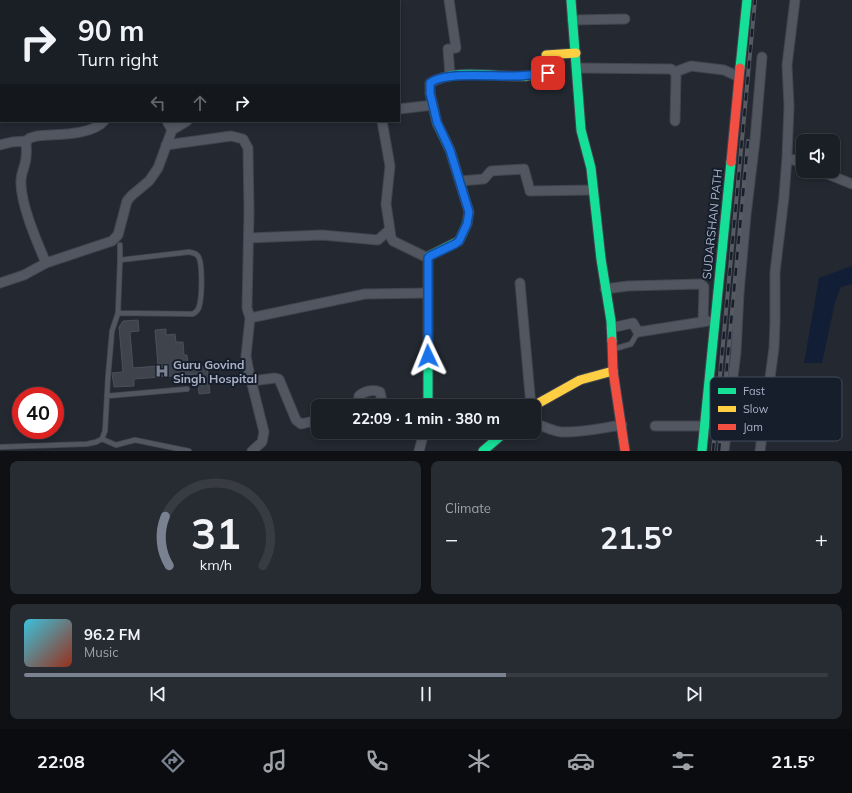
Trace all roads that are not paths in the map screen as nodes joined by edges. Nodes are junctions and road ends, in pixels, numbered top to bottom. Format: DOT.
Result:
graph roads {
  1 [pos="450,0"];
  2 [pos="571,0"];
  3 [pos="746,0"];
  4 [pos="795,0"];
  5 [pos="625,19"];
  6 [pos="572,20"];
  7 [pos="576,53"];
  8 [pos="762,58"];
  9 [pos="578,68"];
  10 [pos="675,72"];
  11 [pos="450,76"];
  12 [pos="739,77"];
  13 [pos="433,105"];
  14 [pos="400,109"];
  15 [pos="675,121"];
  16 [pos="103,122"];
  17 [pos="168,122"];
  18 [pos="185,122"];
  19 [pos="382,122"];
  20 [pos="172,130"];
  21 [pos="26,141"];
  22 [pos="0,145"];
  23 [pos="166,145"];
  24 [pos="787,157"];
  25 [pos="796,161"];
  26 [pos="837,178"];
  27 [pos="460,180"];
  28 [pos="852,184"];
  29 [pos="593,190"];
  30 [pos="389,230"];
  31 [pos="249,238"];
  32 [pos="120,245"];
  33 [pos="120,260"];
  34 [pos="428,262"];
  35 [pos="46,263"];
  36 [pos="0,283"];
  37 [pos="520,283"];
  38 [pos="605,289"];
  39 [pos="428,293"];
  40 [pos="717,300"];
  41 [pos="704,301"];
  42 [pos="118,313"];
  43 [pos="250,318"];
  44 [pos="715,320"];
  45 [pos="703,322"];
  46 [pos="611,328"];
  47 [pos="638,332"];
  48 [pos="612,350"];
  49 [pos="613,371"];
  50 [pos="733,377"];
  51 [pos="770,377"];
  52 [pos="251,381"];
  53 [pos="187,389"];
  54 [pos="107,396"];
  55 [pos="359,399"];
  56 [pos="382,399"];
  57 [pos="428,399"];
  58 [pos="530,399"];
  59 [pos="541,402"];
  60 [pos="311,422"];
  61 [pos="622,425"];
  62 [pos="541,426"];
  63 [pos="655,426"];
  64 [pos="705,426"];
  65 [pos="102,439"];
  66 [pos="422,439"];
  67 [pos="725,441"];
  68 [pos="761,441"];
  69 [pos="43,445"];
  70 [pos="0,447"];
  71 [pos="495,447"];
  72 [pos="43,451"];
  73 [pos="189,451"];
  74 [pos="252,451"];
  75 [pos="419,451"];
  76 [pos="483,451"];
  77 [pos="625,451"];
  78 [pos="702,451"];
  79 [pos="724,451"];
  80 [pos="760,451"];
  1 -- 11 [label="street"];
  2 -- 6 [label="street"];
  3 -- 12 [label="street, SUDARSHAN PATH"];
  4 -- 24 [label="street"];
  5 -- 6 [label="street"];
  6 -- 7 [label="street"];
  7 -- 9 [label="street"];
  7 -- 11 [label="street"];
  8 -- 50 [label="street"];
  9 -- 10 [label="street"];
  9 -- 29 [label="street"];
  10 -- 12 [label="street"];
  10 -- 15 [label="street"];
  11 -- 13 [label="street"];
  12 -- 40 [label="street, SUDARSHAN PATH"];
  13 -- 14 [label="street"];
  13 -- 27 [label="street"];
  16 -- 21 [label="street"];
  17 -- 20 [label="street"];
  18 -- 20 [label="street"];
  19 -- 30 [label="street"];
  20 -- 23 [label="street"];
  21 -- 22 [label="street"];
  21 -- 35 [label="street"];
  23 -- 31 [label="street"];
  23 -- 35 [label="street"];
  24 -- 25 [label="street"];
  24 -- 51 [label="street"];
  26 -- 28 [label="street"];
  27 -- 29 [label="street"];
  27 -- 34 [label="street"];
  29 -- 38 [label="street"];
  30 -- 31 [label="street"];
  30 -- 34 [label="street"];
  31 -- 43 [label="street"];
  32 -- 33 [label="lane"];
  33 -- 42 [label="lane"];
  33 -- 42 [label="lane"];
  34 -- 39 [label="street"];
  35 -- 36 [label="street"];
  37 -- 58 [label="street"];
  38 -- 41 [label="street"];
  38 -- 46 [label="street"];
  39 -- 43 [label="street"];
  39 -- 57 [label="street"];
  40 -- 41 [label="street"];
  40 -- 44 [label="street, SUDARSHAN PATH"];
  41 -- 45 [label="street"];
  42 -- 54 [label="lane"];
  43 -- 52 [label="street"];
  44 -- 45 [label="street"];
  44 -- 64 [label="street, SUDARSHAN PATH"];
  45 -- 47 [label="street"];
  46 -- 47 [label="street"];
  46 -- 48 [label="street"];
  47 -- 48 [label="lane"];
  48 -- 49 [label="street"];
  49 -- 59 [label="street"];
  49 -- 61 [label="street"];
  52 -- 60 [label="street"];
  52 -- 74 [label="street"];
  53 -- 54 [label="lane"];
  54 -- 65 [label="lane"];
  55 -- 56 [label="street"];
  61 -- 62 [label="street"];
  61 -- 77 [label="street"];
  63 -- 64 [label="street"];
  64 -- 78 [label="street, SUDARSHAN PATH"];
  65 -- 69 [label="lane"];
  65 -- 73 [label="lane"];
  66 -- 75 [label="street"];
  67 -- 79 [label="street"];
  68 -- 80 [label="street"];
  69 -- 70 [label="lane"];
  69 -- 72 [label="lane"];
  71 -- 76 [label="street"];
}
